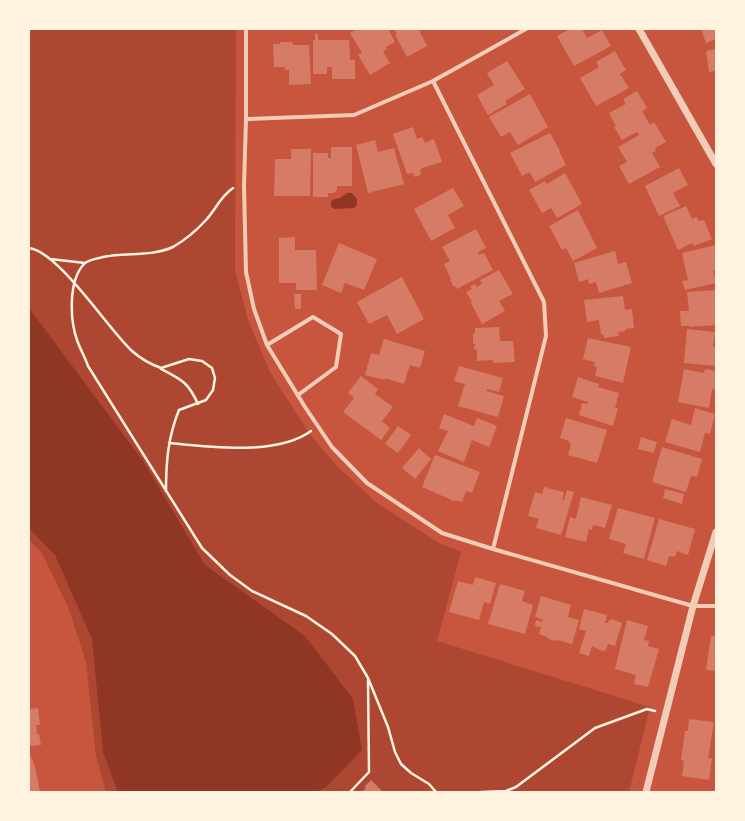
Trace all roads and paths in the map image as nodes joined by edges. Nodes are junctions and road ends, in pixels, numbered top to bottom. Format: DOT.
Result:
graph roads {
  1 [pos="246,29"];
  2 [pos="526,29"];
  3 [pos="639,29"];
  4 [pos="433,81"];
  5 [pos="246,119"];
  6 [pos="716,164"];
  7 [pos="244,186"];
  8 [pos="29,248"];
  9 [pos="50,259"];
  10 [pos="85,263"];
  11 [pos="75,283"];
  12 [pos="267,345"];
  13 [pos="161,368"];
  14 [pos="298,395"];
  15 [pos="198,404"];
  16 [pos="318,426"];
  17 [pos="169,443"];
  18 [pos="166,492"];
  19 [pos="716,532"];
  20 [pos="493,549"];
  21 [pos="693,606"];
  22 [pos="716,606"];
  23 [pos="368,678"];
  24 [pos="665,714"];
  25 [pos="350,792"];
  26 [pos="436,792"];
  27 [pos="481,792"];
  28 [pos="646,792"];
  1 -- 5 [label="street"];
  2 -- 4 [label="street"];
  3 -- 6 [label="street"];
  4 -- 5 [label="street"];
  4 -- 20 [label="street"];
  5 -- 7 [label="street"];
  7 -- 10 [label="path"];
  7 -- 12 [label="street"];
  8 -- 9 [label="path"];
  9 -- 10 [label="path"];
  9 -- 11 [label="path"];
  10 -- 11 [label="path"];
  11 -- 13 [label="path"];
  11 -- 18 [label="path"];
  12 -- 14 [label="street"];
  12 -- 14 [label="street"];
  13 -- 15 [label="path"];
  13 -- 15 [label="path"];
  14 -- 16 [label="street"];
  15 -- 17 [label="path"];
  16 -- 17 [label="path"];
  16 -- 20 [label="street"];
  17 -- 18 [label="path"];
  18 -- 23 [label="path"];
  19 -- 21 [label="street"];
  20 -- 21 [label="street"];
  21 -- 22 [label="street"];
  21 -- 24 [label="street"];
  23 -- 25 [label="path"];
  23 -- 26 [label="path"];
  24 -- 27 [label="path"];
  24 -- 28 [label="street"];
}
